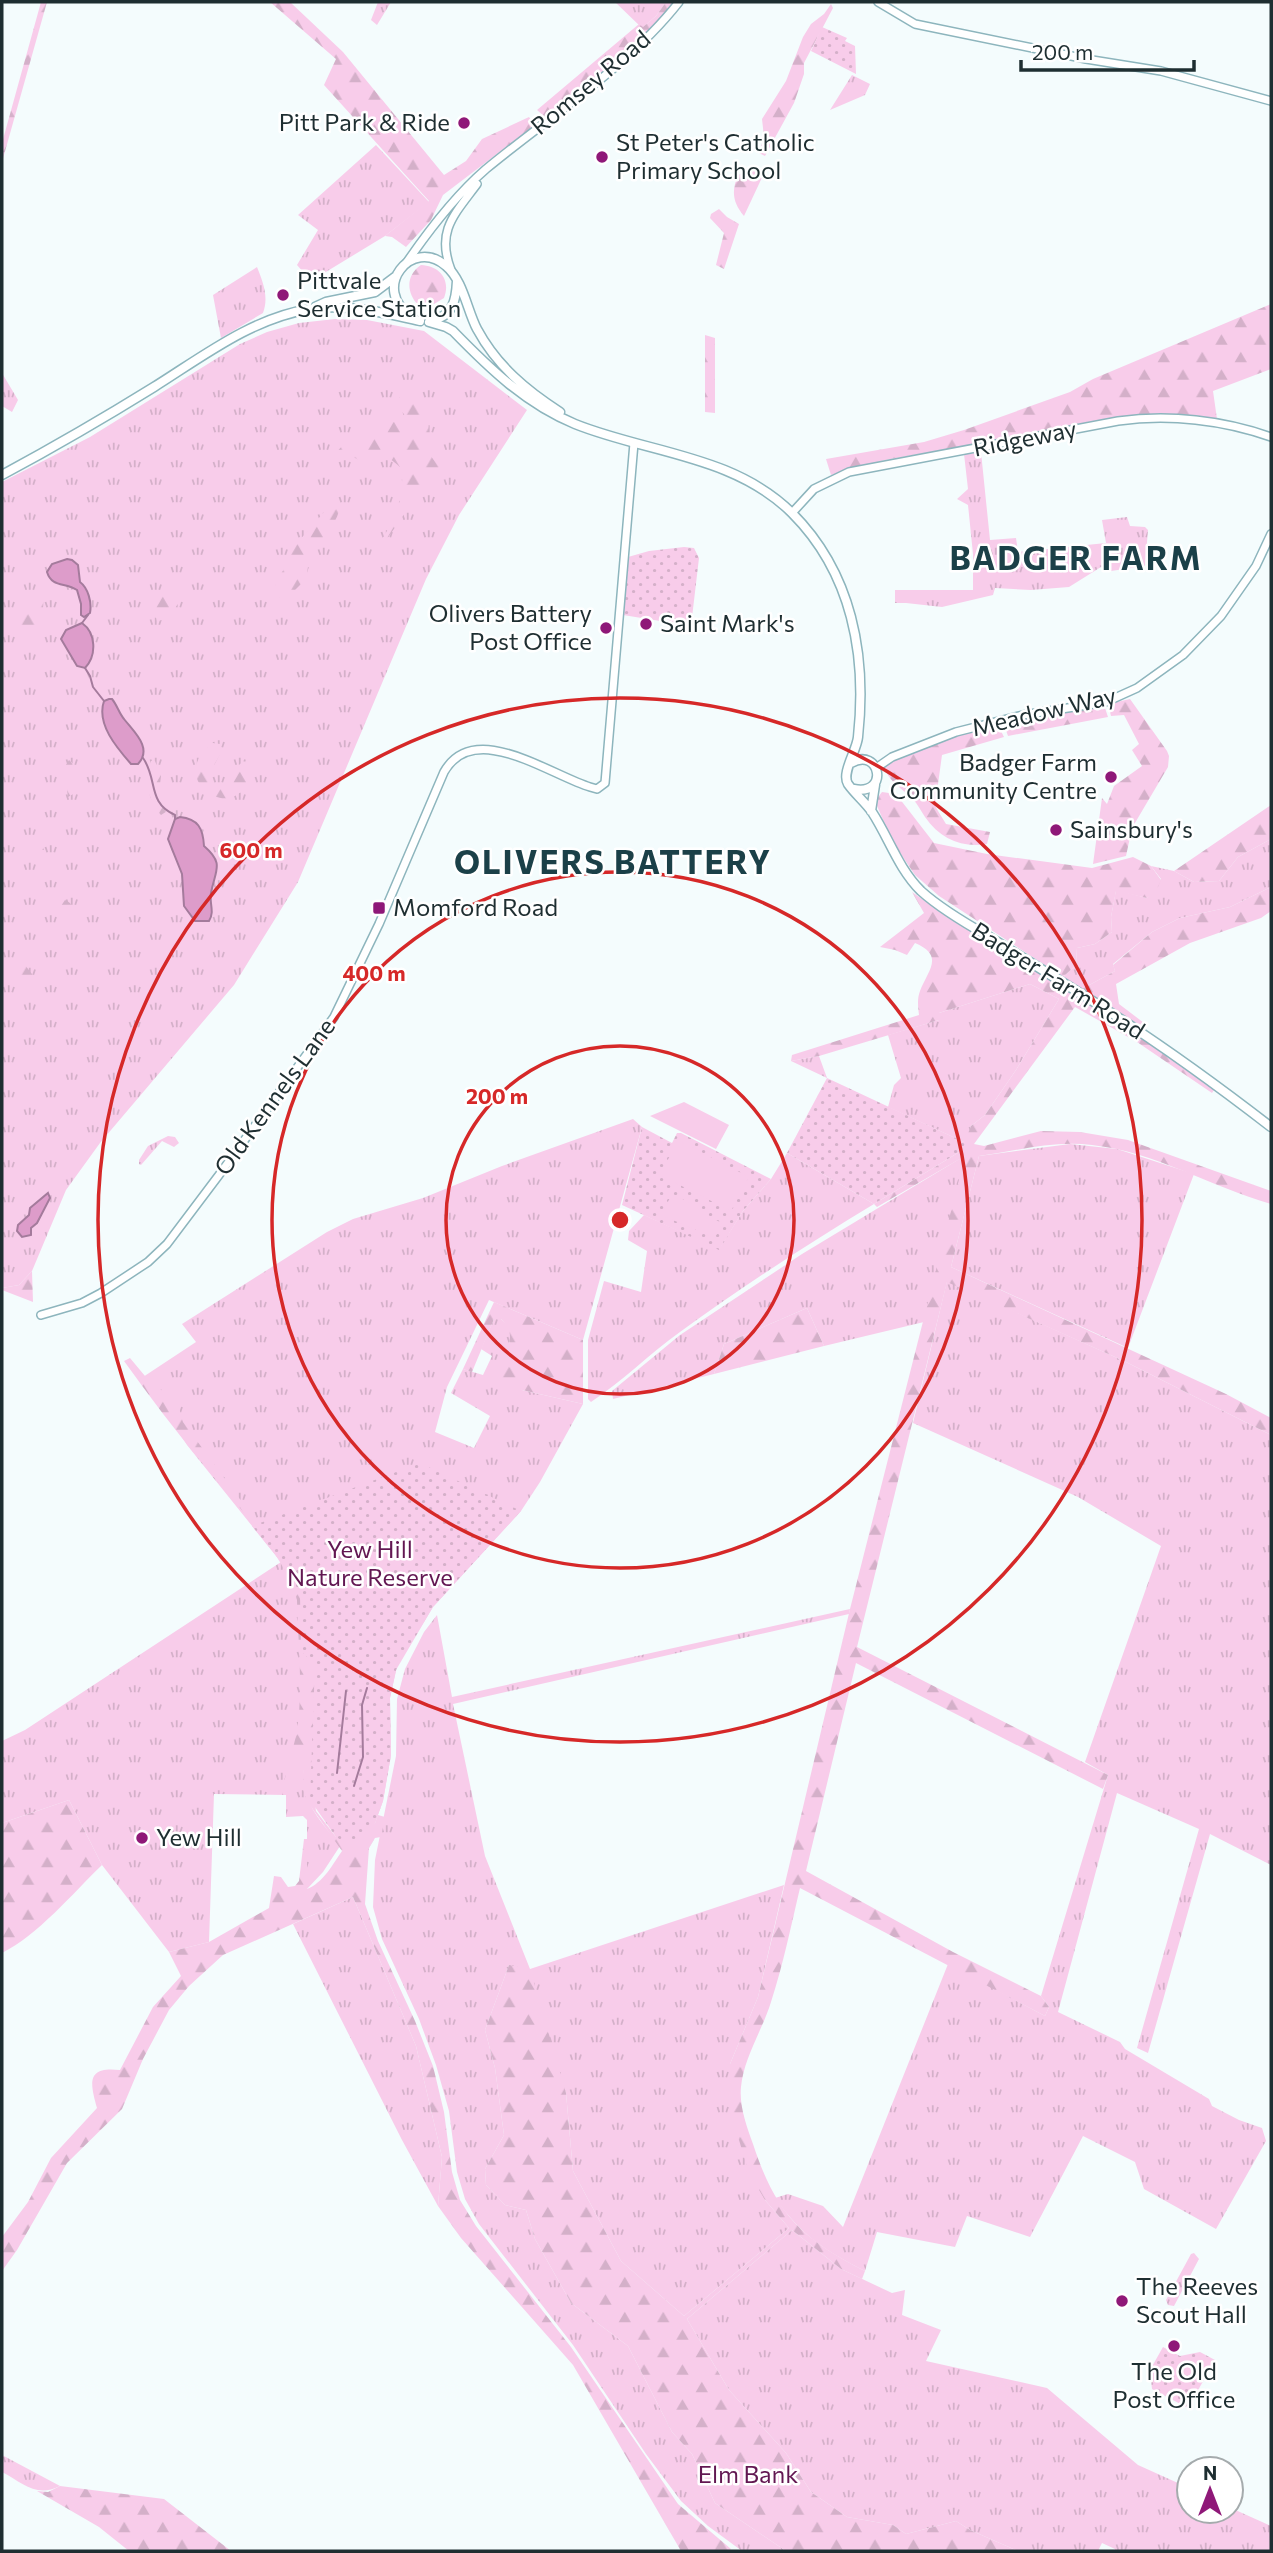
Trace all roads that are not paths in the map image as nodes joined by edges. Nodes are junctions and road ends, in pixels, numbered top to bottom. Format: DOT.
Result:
graph roads {
  1 [pos="680,2"];
  2 [pos="878,2"];
  3 [pos="1271,101"];
  4 [pos="498,160"];
  5 [pos="406,263"];
  6 [pos="395,277"];
  7 [pos="455,278"];
  8 [pos="313,308"];
  9 [pos="424,321"];
  10 [pos="593,431"];
  11 [pos="1271,437"];
  12 [pos="634,443"];
  13 [pos="2,475"];
  14 [pos="792,513"];
  15 [pos="1271,534"];
  16 [pos="858,738"];
  17 [pos="863,759"];
  18 [pos="851,763"];
  19 [pos="876,768"];
  20 [pos="874,785"];
  21 [pos="854,789"];
  22 [pos="872,811"];
  23 [pos="1271,1127"];
  24 [pos="41,1315"];
  1 -- 4 [label="street, Romsey Road"];
  2 -- 3 [label="street"];
  4 -- 5 [label="street, Romsey Road"];
  4 -- 7 [label="street, Romsey Road"];
  5 -- 6 [label="main road"];
  5 -- 7 [label="main road"];
  6 -- 8 [label="main road"];
  6 -- 9 [label="main road"];
  7 -- 9 [label="main road"];
  7 -- 10 [label="main road"];
  8 -- 9 [label="main road"];
  8 -- 13 [label="main road"];
  9 -- 10 [label="main road"];
  10 -- 12 [label="main road"];
  11 -- 14 [label="street, Ridgeway"];
  12 -- 14 [label="main road"];
  12 -- 24 [label="street, Old Kennels Lane"];
  14 -- 16 [label="main road"];
  15 -- 19 [label="street, Meadow Way"];
  16 -- 17 [label="main road"];
  16 -- 18 [label="main road"];
  17 -- 18 [label="main road"];
  17 -- 19 [label="main road"];
  18 -- 21 [label="main road"];
  19 -- 20 [label="main road"];
  20 -- 21 [label="main road"];
  20 -- 22 [label="main road"];
  21 -- 22 [label="main road, Badger Farm Road"];
  22 -- 23 [label="main road, Badger Farm Road"];
}
